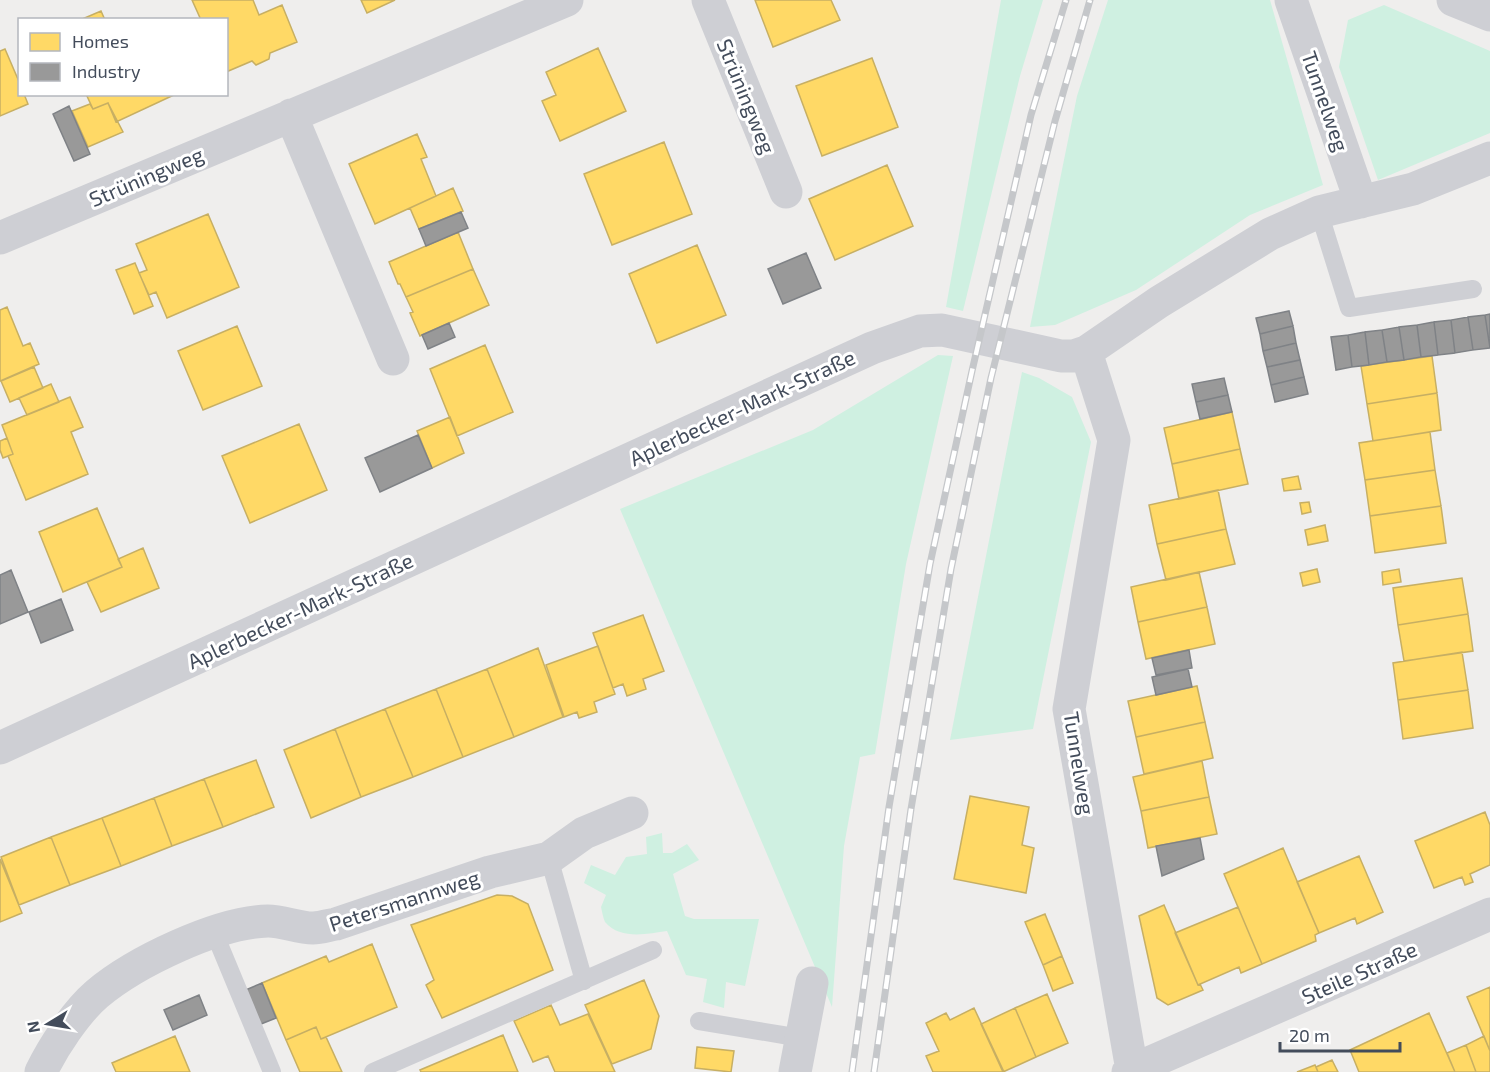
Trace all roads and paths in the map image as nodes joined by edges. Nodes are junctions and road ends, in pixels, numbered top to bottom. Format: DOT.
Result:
graph roads {
  1 [pos="567,0"];
  2 [pos="708,0"];
  3 [pos="1453,0"];
  4 [pos="1299,3"];
  5 [pos="1490,15"];
  6 [pos="291,115"];
  7 [pos="1490,158"];
  8 [pos="786,192"];
  9 [pos="1361,202"];
  10 [pos="1319,212"];
  11 [pos="0,238"];
  12 [pos="1473,289"];
  13 [pos="1086,352"];
  14 [pos="393,359"];
  15 [pos="0,748"];
  16 [pos="632,813"];
  17 [pos="549,858"];
  18 [pos="1490,914"];
  19 [pos="214,932"];
  20 [pos="653,950"];
  21 [pos="584,981"];
  22 [pos="812,983"];
  23 [pos="699,1022"];
  24 [pos="801,1038"];
  25 [pos="1130,1071"];
  26 [pos="41,1072"];
  27 [pos="272,1072"];
  28 [pos="373,1072"];
  29 [pos="795,1072"];
  1 -- 6 [label="street, Strüningweg"];
  2 -- 8 [label="street, Strüningweg"];
  3 -- 5 [label="street"];
  4 -- 9 [label="street, Tunnelweg"];
  6 -- 11 [label="street, Strüningweg"];
  6 -- 14 [label="street"];
  7 -- 9 [label="street, Aplerbecker-Mark-Straße"];
  9 -- 10 [label="street, Aplerbecker-Mark-Straße"];
  10 -- 12 [label="lane"];
  10 -- 13 [label="street, Aplerbecker-Mark-Straße"];
  13 -- 15 [label="street, Aplerbecker-Mark-Straße"];
  13 -- 25 [label="street, Tunnelweg"];
  16 -- 17 [label="street, Petersmannweg"];
  17 -- 19 [label="street, Petersmannweg"];
  17 -- 21 [label="lane"];
  18 -- 25 [label="street, Steile Straße"];
  19 -- 26 [label="street, Petersmannweg"];
  19 -- 27 [label="lane"];
  20 -- 21 [label="lane"];
  21 -- 28 [label="lane"];
  22 -- 24 [label="street"];
  23 -- 24 [label="lane"];
  24 -- 29 [label="street"];
}
